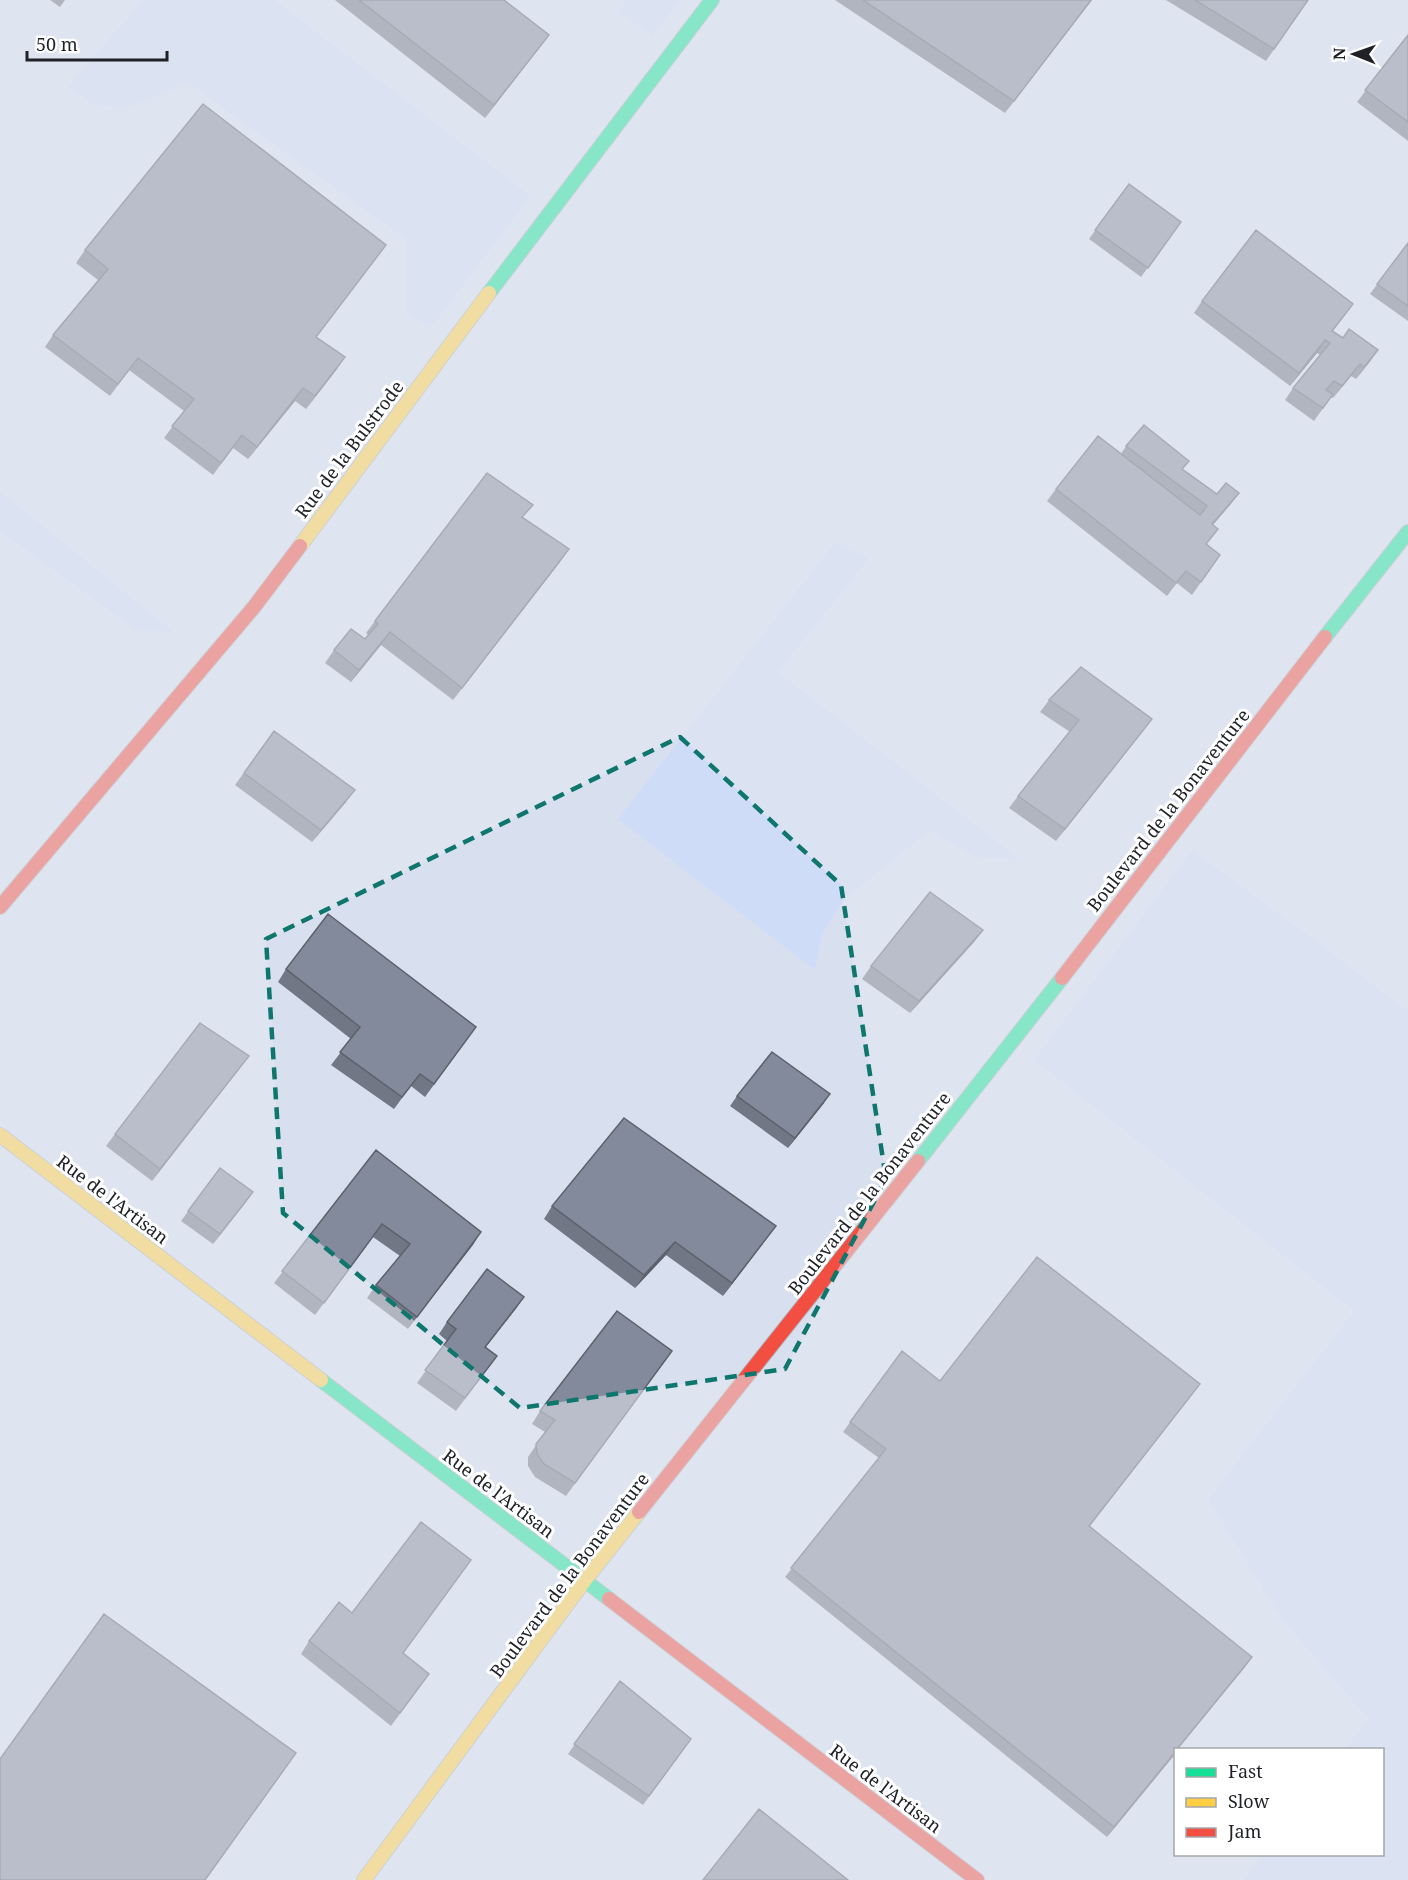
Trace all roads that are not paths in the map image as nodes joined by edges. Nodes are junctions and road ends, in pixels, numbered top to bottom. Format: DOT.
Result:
graph roads {
  1 [pos="712,0"];
  2 [pos="1408,532"];
  3 [pos="0,908"];
  4 [pos="0,1135"];
  5 [pos="585,1580"];
  6 [pos="364,1880"];
  7 [pos="976,1880"];
  1 -- 3 [label="street, Rue de la Bulstrode"];
  2 -- 5 [label="street, Boulevard de la Bonaventure"];
  4 -- 5 [label="street, Rue de l'Artisan"];
  5 -- 6 [label="street, Boulevard de la Bonaventure"];
  5 -- 7 [label="street, Rue de l'Artisan"];
}
